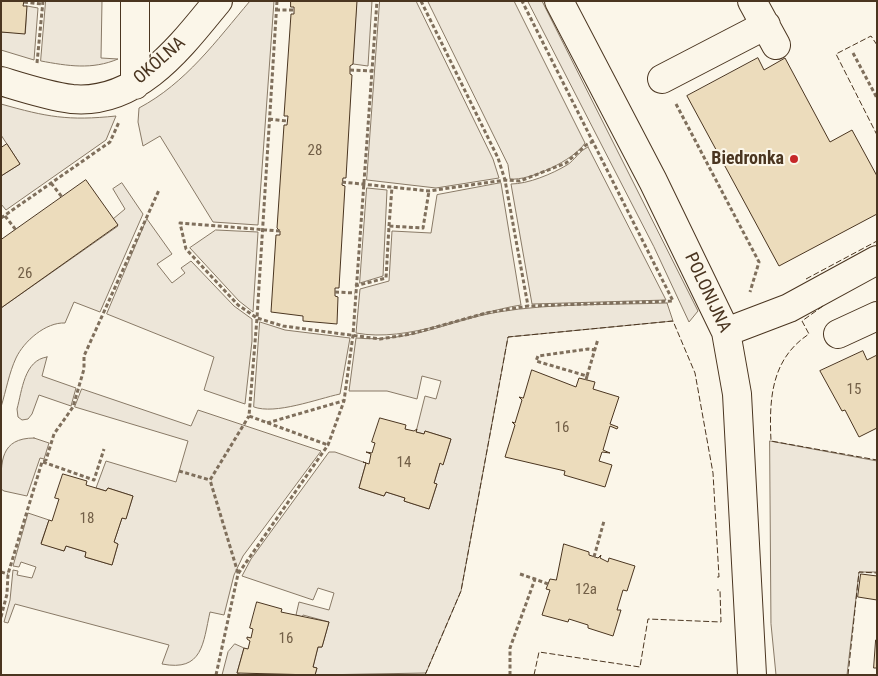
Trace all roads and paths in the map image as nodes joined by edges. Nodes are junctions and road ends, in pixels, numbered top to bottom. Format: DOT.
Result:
graph roads {
  1 [pos="135,1"];
  2 [pos="218,1"];
  3 [pos="277,1"];
  4 [pos="377,1"];
  5 [pos="421,1"];
  6 [pos="522,1"];
  7 [pos="558,1"];
  8 [pos="752,1"];
  9 [pos="24,2"];
  10 [pos="43,2"];
  11 [pos="276,10"];
  12 [pos="294,10"];
  13 [pos="853,53"];
  14 [pos="28,64"];
  15 [pos="37,66"];
  16 [pos="45,67"];
  17 [pos="350,70"];
  18 [pos="372,71"];
  19 [pos="662,79"];
  20 [pos="1,81"];
  21 [pos="135,84"];
  22 [pos="877,98"];
  23 [pos="122,116"];
  24 [pos="269,119"];
  25 [pos="287,121"];
  26 [pos="594,141"];
  27 [pos="505,180"];
  28 [pos="342,182"];
  29 [pos="51,183"];
  30 [pos="362,183"];
  31 [pos="392,187"];
  32 [pos="158,190"];
  33 [pos="429,191"];
  34 [pos="62,197"];
  35 [pos="3,217"];
  36 [pos="389,226"];
  37 [pos="262,229"];
  38 [pos="16,230"];
  39 [pos="280,231"];
  40 [pos="877,260"];
  41 [pos="355,286"];
  42 [pos="335,292"];
  43 [pos="750,292"];
  44 [pos="355,293"];
  45 [pos="528,306"];
  46 [pos="877,316"];
  47 [pos="257,318"];
  48 [pos="726,332"];
  49 [pos="838,334"];
  50 [pos="352,335"];
  51 [pos="598,339"];
  52 [pos="595,350"];
  53 [pos="344,401"];
  54 [pos="248,416"];
  55 [pos="267,423"];
  56 [pos="328,445"];
  57 [pos="104,449"];
  58 [pos="42,462"];
  59 [pos="179,471"];
  60 [pos="210,480"];
  61 [pos="604,522"];
  62 [pos="594,557"];
  63 [pos="1,572"];
  64 [pos="8,574"];
  65 [pos="238,574"];
  66 [pos="520,574"];
  67 [pos="535,579"];
  68 [pos="548,584"];
  69 [pos="1,617"];
  70 [pos="216,675"];
  71 [pos="510,675"];
  72 [pos="752,675"];
  1 -- 21 [label="street"];
  2 -- 21 [label="street, OKÓLNA"];
  3 -- 11 [label="path"];
  4 -- 18 [label="path"];
  5 -- 27 [label="path"];
  6 -- 26 [label="path"];
  7 -- 48 [label="street, POLONIJNA"];
  8 -- 19 [label="street"];
  9 -- 10 [label="path"];
  10 -- 15 [label="path"];
  11 -- 12 [label="path"];
  11 -- 24 [label="path"];
  13 -- 22 [label="path"];
  14 -- 15 [label="path"];
  15 -- 16 [label="path"];
  17 -- 18 [label="path"];
  18 -- 30 [label="path"];
  19 -- 43 [label="path"];
  20 -- 21 [label="street, OKÓLNA"];
  23 -- 29 [label="path"];
  24 -- 25 [label="path"];
  24 -- 37 [label="path"];
  26 -- 27 [label="path"];
  26 -- 45 [label="path"];
  27 -- 33 [label="path"];
  27 -- 45 [label="path"];
  28 -- 30 [label="path"];
  29 -- 34 [label="path"];
  29 -- 35 [label="path"];
  30 -- 31 [label="path"];
  30 -- 41 [label="path"];
  31 -- 33 [label="path"];
  31 -- 36 [label="path"];
  32 -- 58 [label="path"];
  33 -- 36 [label="path"];
  35 -- 38 [label="path"];
  36 -- 41 [label="path"];
  37 -- 39 [label="path"];
  37 -- 47 [label="path"];
  37 -- 47 [label="path"];
  40 -- 48 [label="street"];
  41 -- 44 [label="path"];
  42 -- 44 [label="path"];
  44 -- 50 [label="path"];
  45 -- 50 [label="path"];
  46 -- 49 [label="street"];
  47 -- 50 [label="path"];
  47 -- 54 [label="path"];
  48 -- 72 [label="street, POLONIJNA"];
  50 -- 53 [label="path"];
  51 -- 52 [label="path"];
  52 -- 52 [label="path"];
  53 -- 55 [label="path"];
  53 -- 56 [label="path"];
  54 -- 55 [label="path"];
  54 -- 60 [label="path"];
  55 -- 56 [label="path"];
  56 -- 65 [label="path"];
  57 -- 58 [label="path"];
  58 -- 64 [label="path"];
  59 -- 60 [label="path"];
  60 -- 65 [label="path"];
  61 -- 62 [label="path"];
  63 -- 64 [label="path"];
  64 -- 69 [label="path"];
  65 -- 70 [label="path"];
  66 -- 67 [label="path"];
  67 -- 68 [label="path"];
  67 -- 71 [label="path"];
}
